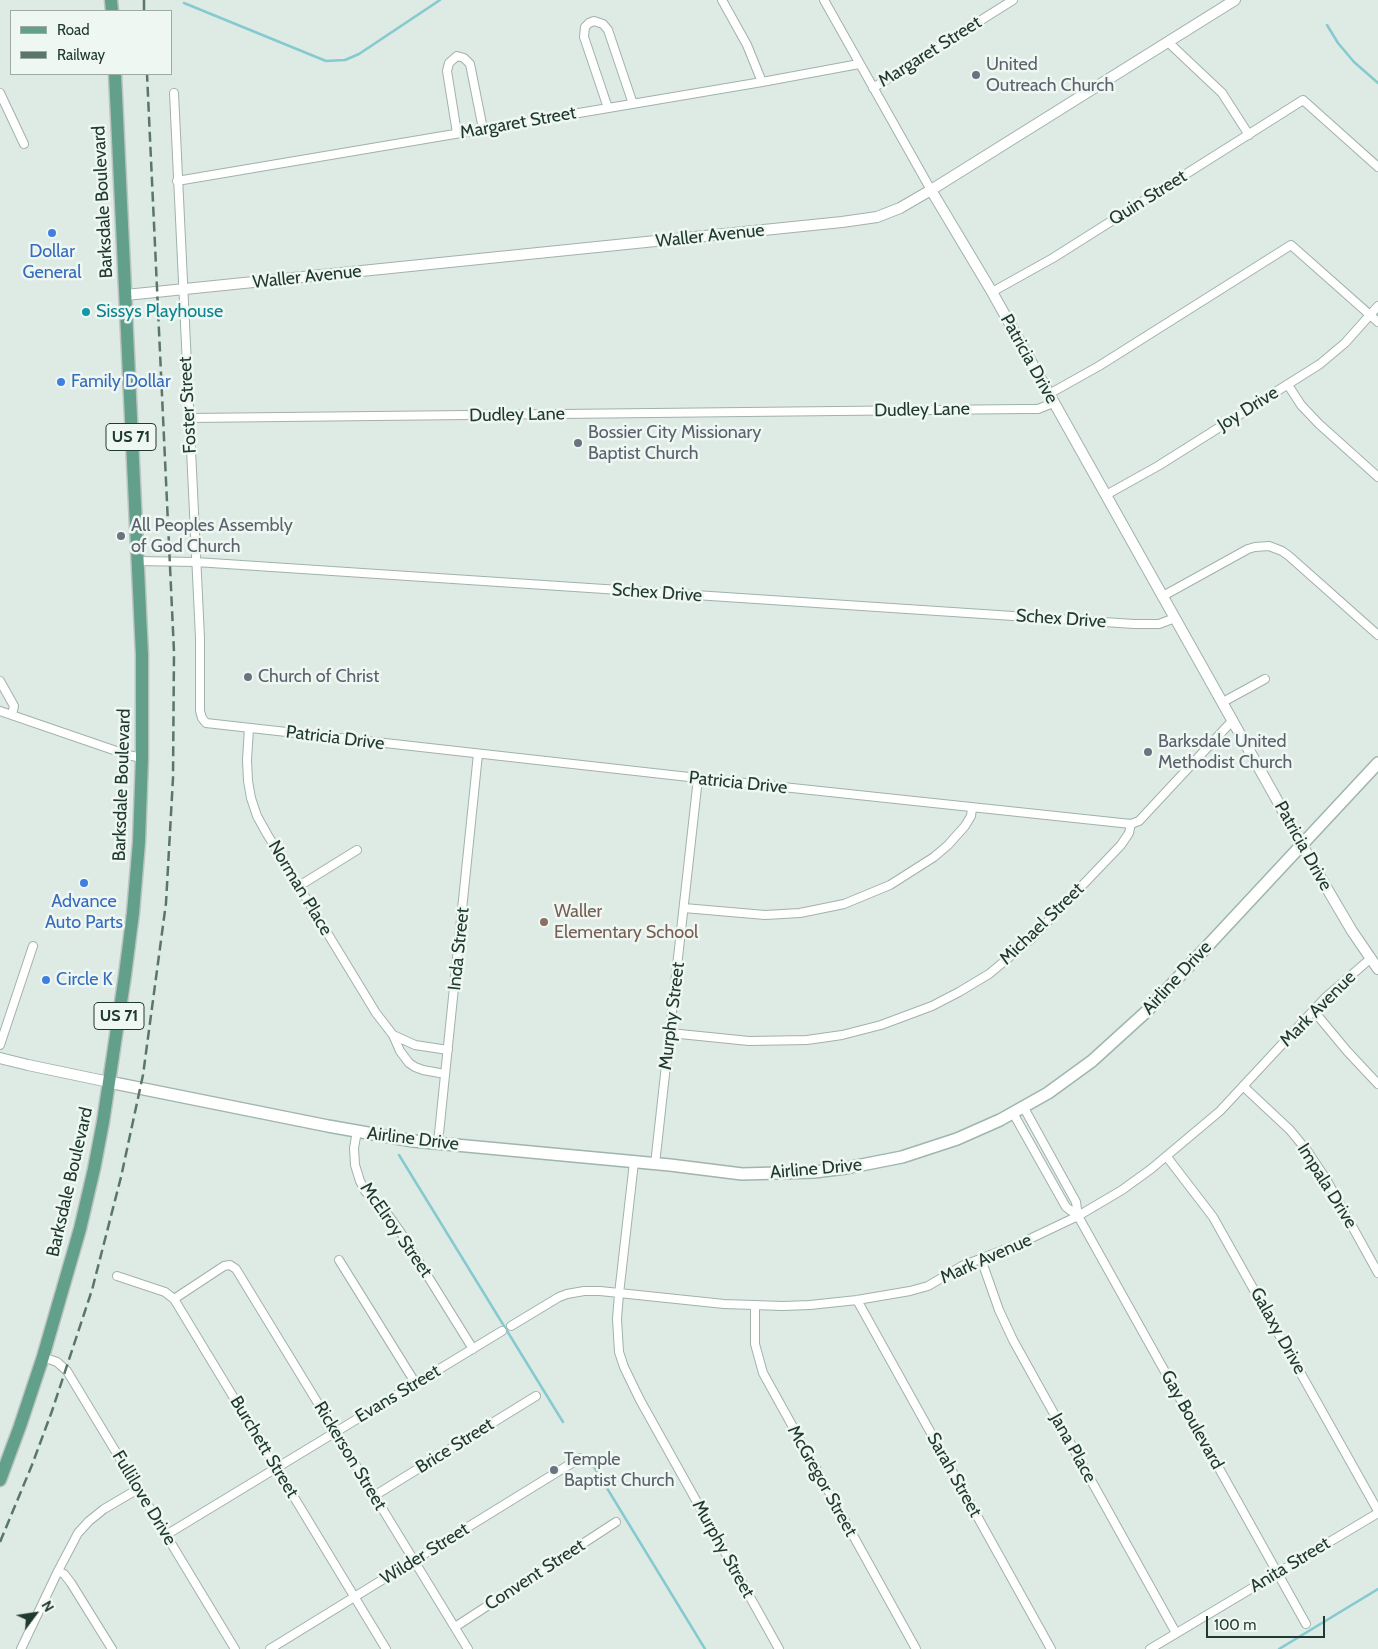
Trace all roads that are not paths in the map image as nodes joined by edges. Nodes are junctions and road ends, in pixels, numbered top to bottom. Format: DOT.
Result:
graph roads {
  1 [pos="722,0"];
  2 [pos="824,0"];
  3 [pos="1013,0"];
  4 [pos="1235,0"];
  5 [pos="1168,42"];
  6 [pos="860,64"];
  7 [pos="115,75"];
  8 [pos="762,82"];
  9 [pos="873,88"];
  10 [pos="0,92"];
  11 [pos="174,92"];
  12 [pos="633,104"];
  13 [pos="608,108"];
  14 [pos="483,129"];
  15 [pos="457,133"];
  16 [pos="1248,135"];
  17 [pos="24,144"];
  18 [pos="1378,167"];
  19 [pos="177,181"];
  20 [pos="931,190"];
  21 [pos="182,289"];
  22 [pos="992,292"];
  23 [pos="126,295"];
  24 [pos="1378,306"];
  25 [pos="1370,315"];
  26 [pos="1378,322"];
  27 [pos="1288,385"];
  28 [pos="1051,398"];
  29 [pos="190,418"];
  30 [pos="1378,477"];
  31 [pos="1106,495"];
  32 [pos="138,561"];
  33 [pos="196,562"];
  34 [pos="1163,596"];
  35 [pos="1175,618"];
  36 [pos="1378,634"];
  37 [pos="1265,679"];
  38 [pos="0,681"];
  39 [pos="1223,702"];
  40 [pos="0,711"];
  41 [pos="12,715"];
  42 [pos="202,718"];
  43 [pos="1233,720"];
  44 [pos="249,728"];
  45 [pos="478,754"];
  46 [pos="142,758"];
  47 [pos="1378,763"];
  48 [pos="698,778"];
  49 [pos="972,808"];
  50 [pos="1131,824"];
  51 [pos="1302,845"];
  52 [pos="357,850"];
  53 [pos="299,886"];
  54 [pos="684,908"];
  55 [pos="33,946"];
  56 [pos="1370,959"];
  57 [pos="1378,969"];
  58 [pos="1313,1010"];
  59 [pos="670,1033"];
  60 [pos="393,1035"];
  61 [pos="0,1045"];
  62 [pos="448,1050"];
  63 [pos="0,1058"];
  64 [pos="446,1074"];
  65 [pos="109,1082"];
  66 [pos="1378,1084"];
  67 [pos="1243,1086"];
  68 [pos="1018,1110"];
  69 [pos="357,1131"];
  70 [pos="438,1143"];
  71 [pos="1167,1157"];
  72 [pos="634,1162"];
  73 [pos="655,1164"];
  74 [pos="1078,1216"];
  75 [pos="981,1259"];
  76 [pos="339,1260"];
  77 [pos="1378,1273"];
  78 [pos="117,1276"];
  79 [pos="619,1294"];
  80 [pos="174,1299"];
  81 [pos="857,1300"];
  82 [pos="755,1306"];
  83 [pos="511,1326"];
  84 [pos="502,1332"];
  85 [pos="473,1349"];
  86 [pos="43,1357"];
  87 [pos="416,1384"];
  88 [pos="536,1396"];
  89 [pos="336,1432"];
  90 [pos="580,1458"];
  91 [pos="277,1468"];
  92 [pos="0,1480"];
  93 [pos="138,1489"];
  94 [pos="374,1496"];
  95 [pos="1378,1512"];
  96 [pos="616,1522"];
  97 [pos="166,1535"];
  98 [pos="414,1561"];
  99 [pos="58,1571"];
  100 [pos="1278,1573"];
  101 [pos="354,1597"];
  102 [pos="1306,1624"];
  103 [pos="455,1627"];
  104 [pos="1176,1633"];
  105 [pos="21,1649"];
  106 [pos="112,1649"];
  107 [pos="235,1649"];
  108 [pos="270,1649"];
  109 [pos="386,1649"];
  110 [pos="468,1649"];
  111 [pos="779,1649"];
  112 [pos="916,1649"];
  113 [pos="1051,1649"];
  114 [pos="1150,1649"];
  1 -- 8 [label="street"];
  2 -- 6 [label="street, Patricia Drive"];
  3 -- 9 [label="street, Margaret Street"];
  4 -- 5 [label="street, Waller Avenue"];
  5 -- 16 [label="street"];
  5 -- 20 [label="street, Waller Avenue"];
  6 -- 8 [label="street, Margaret Street"];
  6 -- 9 [label="street, Patricia Drive"];
  7 -- 23 [label="main road, Barksdale Boulevard / US 71"];
  8 -- 12 [label="street, Margaret Street"];
  9 -- 20 [label="street, Patricia Drive"];
  10 -- 17 [label="street"];
  11 -- 19 [label="street, Foster Street"];
  12 -- 13 [label="street, Margaret Street"];
  12 -- 13 [label="street"];
  13 -- 14 [label="street, Margaret Street"];
  14 -- 15 [label="street, Margaret Street"];
  14 -- 15 [label="street"];
  15 -- 19 [label="street, Margaret Street"];
  16 -- 18 [label="street, Quin Street"];
  16 -- 22 [label="street, Quin Street"];
  19 -- 21 [label="street, Foster Street"];
  20 -- 21 [label="street, Waller Avenue"];
  20 -- 22 [label="street, Patricia Drive"];
  21 -- 23 [label="street, Waller Avenue"];
  21 -- 29 [label="street, Foster Street"];
  22 -- 28 [label="street, Patricia Drive"];
  23 -- 32 [label="main road, Barksdale Boulevard / US 71"];
  24 -- 25 [label="street, Joy Drive"];
  25 -- 26 [label="street"];
  25 -- 27 [label="street, Joy Drive"];
  25 -- 28 [label="street, Dudley Lane"];
  27 -- 30 [label="street"];
  27 -- 31 [label="street, Joy Drive"];
  28 -- 29 [label="street, Dudley Lane"];
  28 -- 31 [label="street, Patricia Drive"];
  29 -- 33 [label="street, Foster Street"];
  31 -- 34 [label="street, Patricia Drive"];
  32 -- 33 [label="street, Schex Drive"];
  32 -- 46 [label="main road, Barksdale Boulevard / US 71"];
  33 -- 35 [label="street, Schex Drive"];
  33 -- 42 [label="street, Foster Street"];
  34 -- 35 [label="street, Patricia Drive"];
  34 -- 36 [label="street"];
  35 -- 39 [label="street, Patricia Drive"];
  37 -- 39 [label="street"];
  38 -- 41 [label="street"];
  39 -- 43 [label="street, Patricia Drive"];
  40 -- 41 [label="street"];
  41 -- 46 [label="street"];
  42 -- 44 [label="street, Patricia Drive"];
  43 -- 50 [label="street"];
  43 -- 51 [label="street, Patricia Drive"];
  44 -- 45 [label="street, Patricia Drive"];
  44 -- 53 [label="street, Norman Place"];
  45 -- 48 [label="street, Patricia Drive"];
  45 -- 62 [label="street, Inda Street"];
  46 -- 65 [label="main road, Barksdale Boulevard / US 71"];
  47 -- 51 [label="main road, Airline Drive"];
  48 -- 49 [label="street, Patricia Drive"];
  48 -- 54 [label="street, Murphy Street"];
  49 -- 50 [label="street, Patricia Drive"];
  49 -- 54 [label="street"];
  50 -- 59 [label="street, Michael Street"];
  51 -- 56 [label="street, Patricia Drive"];
  51 -- 68 [label="main road, Airline Drive"];
  52 -- 53 [label="street"];
  53 -- 60 [label="street, Norman Place"];
  54 -- 59 [label="street, Murphy Street"];
  55 -- 61 [label="street"];
  56 -- 57 [label="street, Patricia Drive"];
  56 -- 58 [label="street, Mark Avenue"];
  58 -- 66 [label="street"];
  58 -- 67 [label="street, Mark Avenue"];
  59 -- 73 [label="street, Murphy Street"];
  60 -- 62 [label="street, Norman Place"];
  60 -- 64 [label="street, Norman Place"];
  62 -- 64 [label="street, Inda Street"];
  63 -- 65 [label="street"];
  64 -- 70 [label="street, Inda Street"];
  65 -- 69 [label="main road, Airline Drive"];
  65 -- 86 [label="main road, Barksdale Boulevard / US 71"];
  67 -- 71 [label="street, Mark Avenue"];
  67 -- 77 [label="street, Impala Drive"];
  68 -- 73 [label="main road, Airline Drive"];
  68 -- 74 [label="street, Gay Boulevard"];
  68 -- 74 [label="street, Gay Boulevard"];
  69 -- 70 [label="main road, Airline Drive"];
  69 -- 85 [label="street, McElroy Street"];
  70 -- 72 [label="main road, Airline Drive"];
  71 -- 74 [label="street, Mark Avenue"];
  71 -- 95 [label="street, Galaxy Drive"];
  72 -- 73 [label="main road, Airline Drive"];
  72 -- 79 [label="street, Murphy Street"];
  74 -- 75 [label="street, Mark Avenue"];
  74 -- 100 [label="street, Gay Boulevard"];
  75 -- 81 [label="street, Mark Avenue"];
  75 -- 104 [label="street, Jana Place"];
  76 -- 87 [label="street"];
  78 -- 80 [label="street"];
  79 -- 82 [label="street, Mark Avenue"];
  79 -- 83 [label="street, Mark Avenue"];
  79 -- 111 [label="street, Murphy Street"];
  80 -- 89 [label="street, Rickerson Street"];
  80 -- 91 [label="street, Burchett Street"];
  81 -- 82 [label="street, Mark Avenue"];
  81 -- 113 [label="street, Sarah Street"];
  82 -- 112 [label="street, McGregor Street"];
  84 -- 85 [label="street, Evans Street"];
  85 -- 87 [label="street, Evans Street"];
  86 -- 92 [label="main road, Barksdale Boulevard / US 71"];
  86 -- 93 [label="street, Fullilove Drive"];
  87 -- 89 [label="street, Evans Street"];
  88 -- 94 [label="street, Brice Street"];
  89 -- 91 [label="street, Evans Street"];
  89 -- 94 [label="street, Rickerson Street"];
  90 -- 98 [label="street, Wilder Street"];
  91 -- 97 [label="street, Evans Street"];
  91 -- 101 [label="street, Burchett Street"];
  93 -- 97 [label="street, Fullilove Drive"];
  93 -- 99 [label="street"];
  94 -- 98 [label="street, Rickerson Street"];
  95 -- 100 [label="street, Anita Street"];
  96 -- 103 [label="street, Convent Street"];
  97 -- 107 [label="street, Fullilove Drive"];
  98 -- 101 [label="street, Wilder Street"];
  98 -- 103 [label="street, Rickerson Street"];
  99 -- 105 [label="street"];
  99 -- 106 [label="street"];
  100 -- 102 [label="street, Gay Boulevard"];
  100 -- 104 [label="street, Anita Street"];
  101 -- 108 [label="street, Wilder Street"];
  101 -- 109 [label="street, Burchett Street"];
  103 -- 110 [label="street, Rickerson Street"];
  104 -- 114 [label="street, Anita Street"];
}
